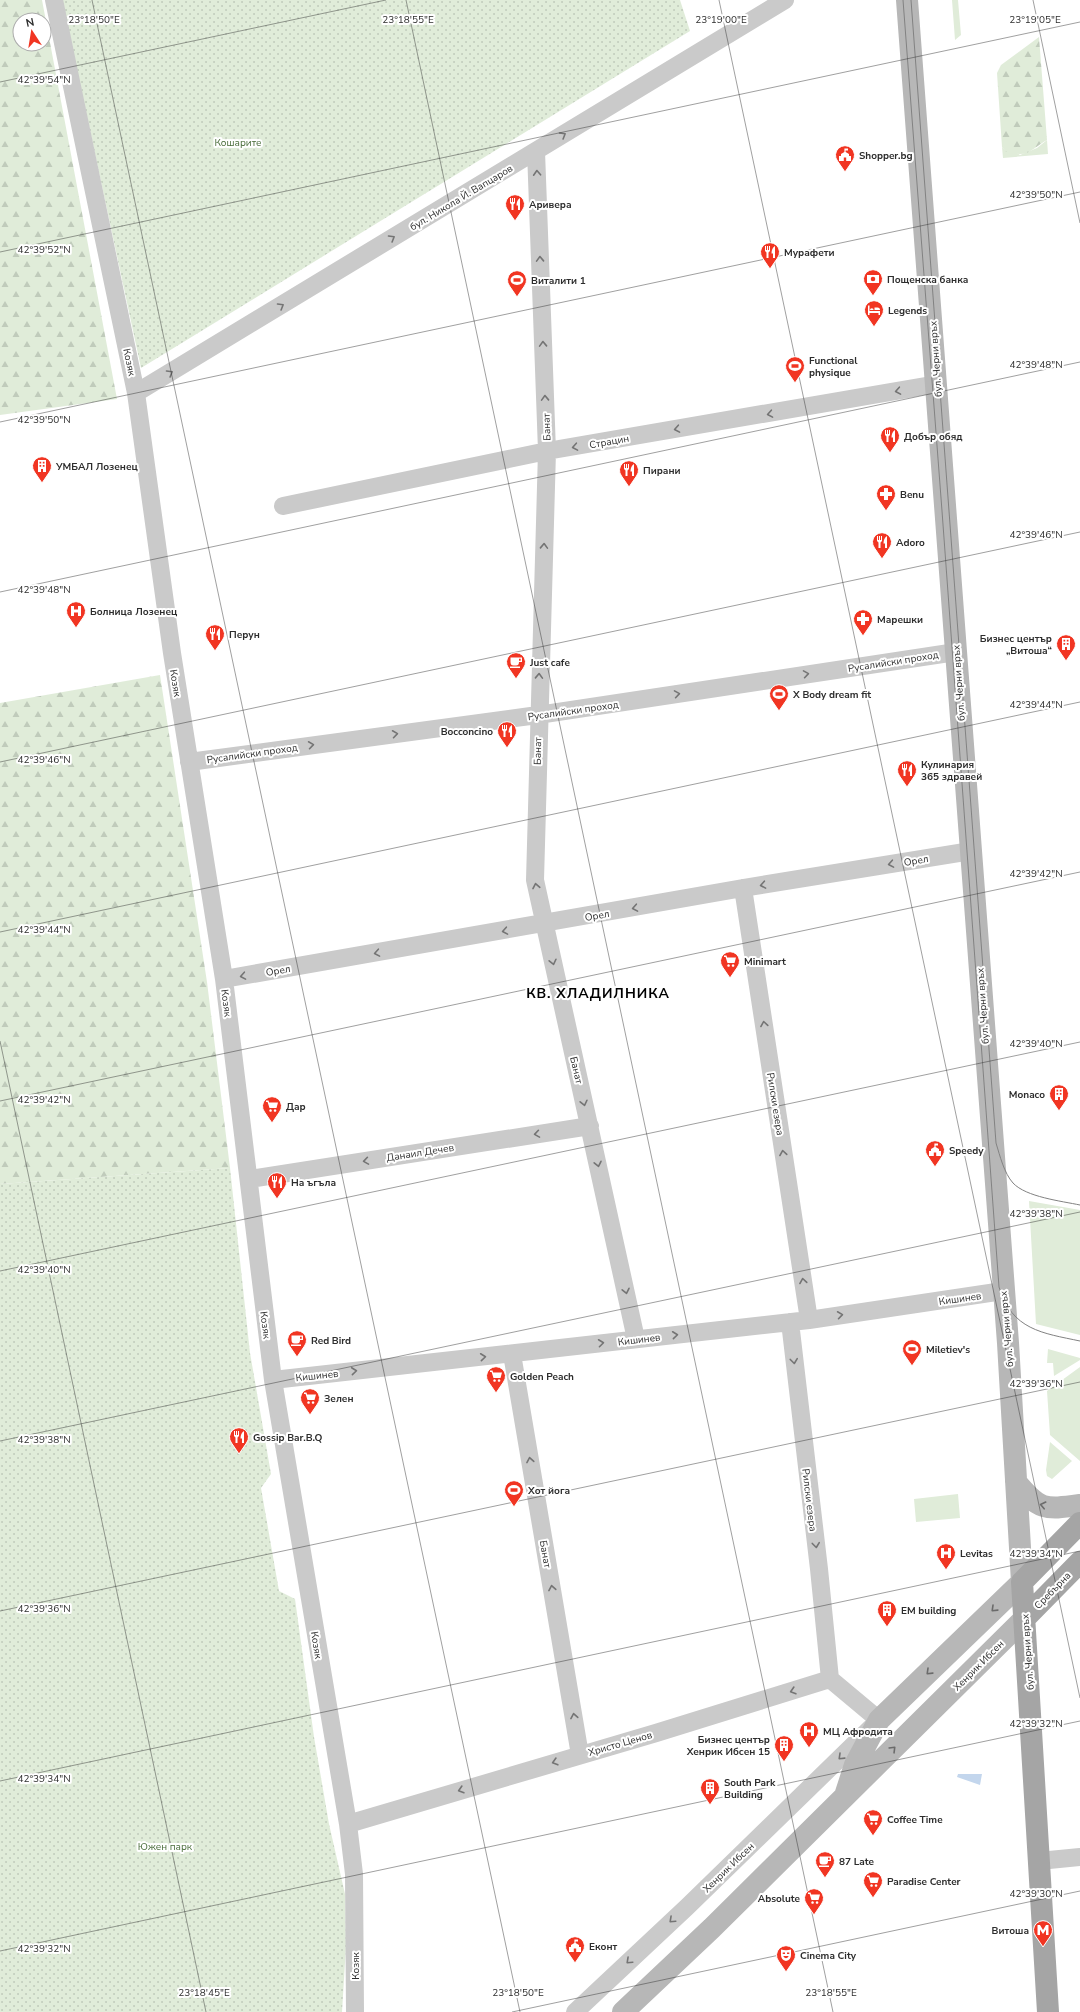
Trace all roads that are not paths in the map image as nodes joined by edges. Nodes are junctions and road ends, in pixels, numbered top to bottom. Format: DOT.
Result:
graph roads {
  1 [pos="54,0"];
  2 [pos="785,0"];
  3 [pos="907,0"];
  4 [pos="536,151"];
  5 [pos="937,384"];
  6 [pos="136,393"];
  7 [pos="547,452"];
  8 [pos="282,506"];
  9 [pos="956,652"];
  10 [pos="538,715"];
  11 [pos="189,762"];
  12 [pos="971,851"];
  13 [pos="743,888"];
  14 [pos="544,924"];
  15 [pos="224,979"];
  16 [pos="590,1126"];
  17 [pos="250,1179"];
  18 [pos="1003,1291"];
  19 [pos="809,1320"];
  20 [pos="790,1322"];
  21 [pos="636,1339"];
  22 [pos="512,1354"];
  23 [pos="273,1380"];
  24 [pos="1016,1482"];
  25 [pos="1080,1505"];
  26 [pos="1080,1523"];
  27 [pos="1080,1562"];
  28 [pos="1022,1582"];
  29 [pos="1025,1618"];
  30 [pos="830,1679"];
  31 [pos="879,1720"];
  32 [pos="580,1755"];
  33 [pos="845,1796"];
  34 [pos="348,1824"];
  35 [pos="1080,1856"];
  36 [pos="1039,1861"];
  37 [pos="355,2012"];
  38 [pos="575,2012"];
  39 [pos="623,2012"];
  40 [pos="1048,2012"];
  1 -- 6 [label="street, Козяк"];
  4 -- 2 [label="street, бул. Никола Й. Вапцаров, one-way"];
  3 -- 5 [label="main road, бул. Черни връх"];
  6 -- 4 [label="street, бул. Никола Й. Вапцаров, one-way"];
  7 -- 4 [label="street, Банат, one-way"];
  5 -- 7 [label="street, Страцин, one-way"];
  5 -- 9 [label="main road, бул. Черни връх"];
  6 -- 11 [label="street, Козяк"];
  7 -- 8 [label="street, Страцин"];
  10 -- 7 [label="street, Банат, one-way"];
  10 -- 9 [label="street, Русалийски проход, one-way"];
  9 -- 12 [label="main road, бул. Черни връх"];
  11 -- 10 [label="street, Русалийски проход, one-way"];
  14 -- 10 [label="street, Банат, one-way"];
  11 -- 15 [label="street, Козяк"];
  12 -- 13 [label="street, Орел, one-way"];
  12 -- 18 [label="main road, бул. Черни връх"];
  13 -- 14 [label="street, Орел, one-way"];
  19 -- 13 [label="street, Рилски езера, one-way"];
  14 -- 15 [label="street, Орел, one-way"];
  14 -- 16 [label="street, Банат, one-way"];
  15 -- 17 [label="street, Козяк"];
  16 -- 17 [label="street, Данаил Дечев, one-way"];
  16 -- 21 [label="street, Банат, one-way"];
  17 -- 23 [label="street, Козяк"];
  19 -- 18 [label="street, Кишинев, one-way"];
  18 -- 24 [label="main road, бул. Черни връх"];
  19 -- 20 [label="street, Кишинев"];
  21 -- 20 [label="street, Кишинев, one-way"];
  20 -- 30 [label="street, Рилски езера, one-way"];
  22 -- 21 [label="street, Кишинев, one-way"];
  23 -- 22 [label="street, Кишинев, one-way"];
  32 -- 22 [label="street, Банат, one-way"];
  23 -- 34 [label="street, Козяк"];
  25 -- 24 [label="main road, one-way"];
  24 -- 28 [label="main road, бул. Черни връх"];
  26 -- 28 [label="main road"];
  27 -- 29 [label="main road, Сребърна"];
  28 -- 29 [label="main road, бул. Черни връх"];
  28 -- 31 [label="main road, Хенрик Ибсен, one-way"];
  33 -- 29 [label="main road, Хенрик Ибсен, one-way"];
  29 -- 36 [label="main road, бул. Черни връх"];
  30 -- 31 [label="street"];
  30 -- 32 [label="street, Христо Ценов, one-way"];
  31 -- 33 [label="main road, Хенрик Ибсен"];
  31 -- 38 [label="street, Хенрик Ибсен, one-way"];
  32 -- 34 [label="street, Христо Ценов, one-way"];
  33 -- 39 [label="main road, Хенрик Ибсен"];
  34 -- 37 [label="street, Козяк"];
  35 -- 36 [label="street"];
  36 -- 40 [label="main road, бул. Черни връх"];
}
